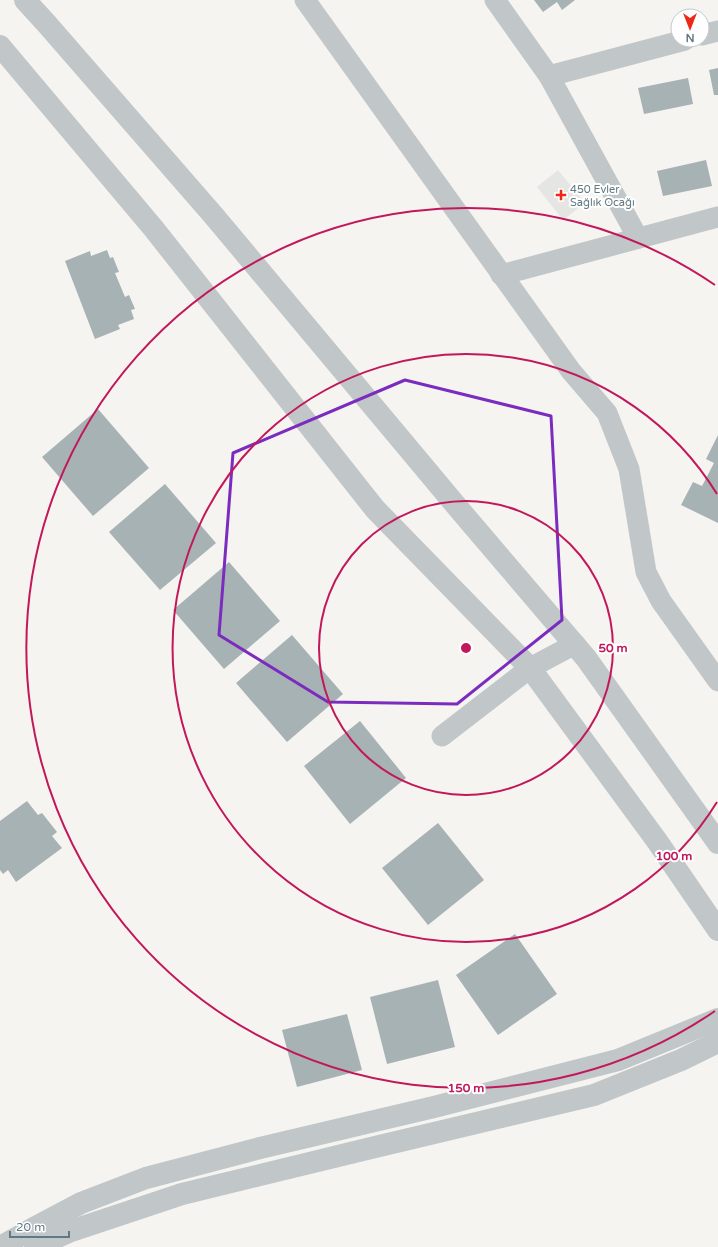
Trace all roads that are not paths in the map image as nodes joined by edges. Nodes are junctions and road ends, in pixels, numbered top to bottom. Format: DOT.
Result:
graph roads {
  1 [pos="25,0"];
  2 [pos="305,0"];
  3 [pos="495,0"];
  4 [pos="670,44"];
  5 [pos="0,46"];
  6 [pos="549,76"];
  7 [pos="718,216"];
  8 [pos="638,238"];
  9 [pos="501,275"];
  10 [pos="575,644"];
  11 [pos="530,668"];
  12 [pos="718,681"];
  13 [pos="442,736"];
  14 [pos="718,843"];
  15 [pos="718,930"];
  16 [pos="718,1019"];
  17 [pos="718,1042"];
  18 [pos="0,1247"];
  19 [pos="35,1247"];
  1 -- 10 [label="street"];
  2 -- 9 [label="street"];
  3 -- 6 [label="street"];
  4 -- 6 [label="street"];
  5 -- 11 [label="street"];
  6 -- 8 [label="street"];
  7 -- 8 [label="street"];
  8 -- 9 [label="street"];
  9 -- 12 [label="street"];
  10 -- 11 [label="street"];
  10 -- 14 [label="street"];
  11 -- 13 [label="street"];
  11 -- 15 [label="street"];
  16 -- 18 [label="street"];
  17 -- 19 [label="street"];
}
